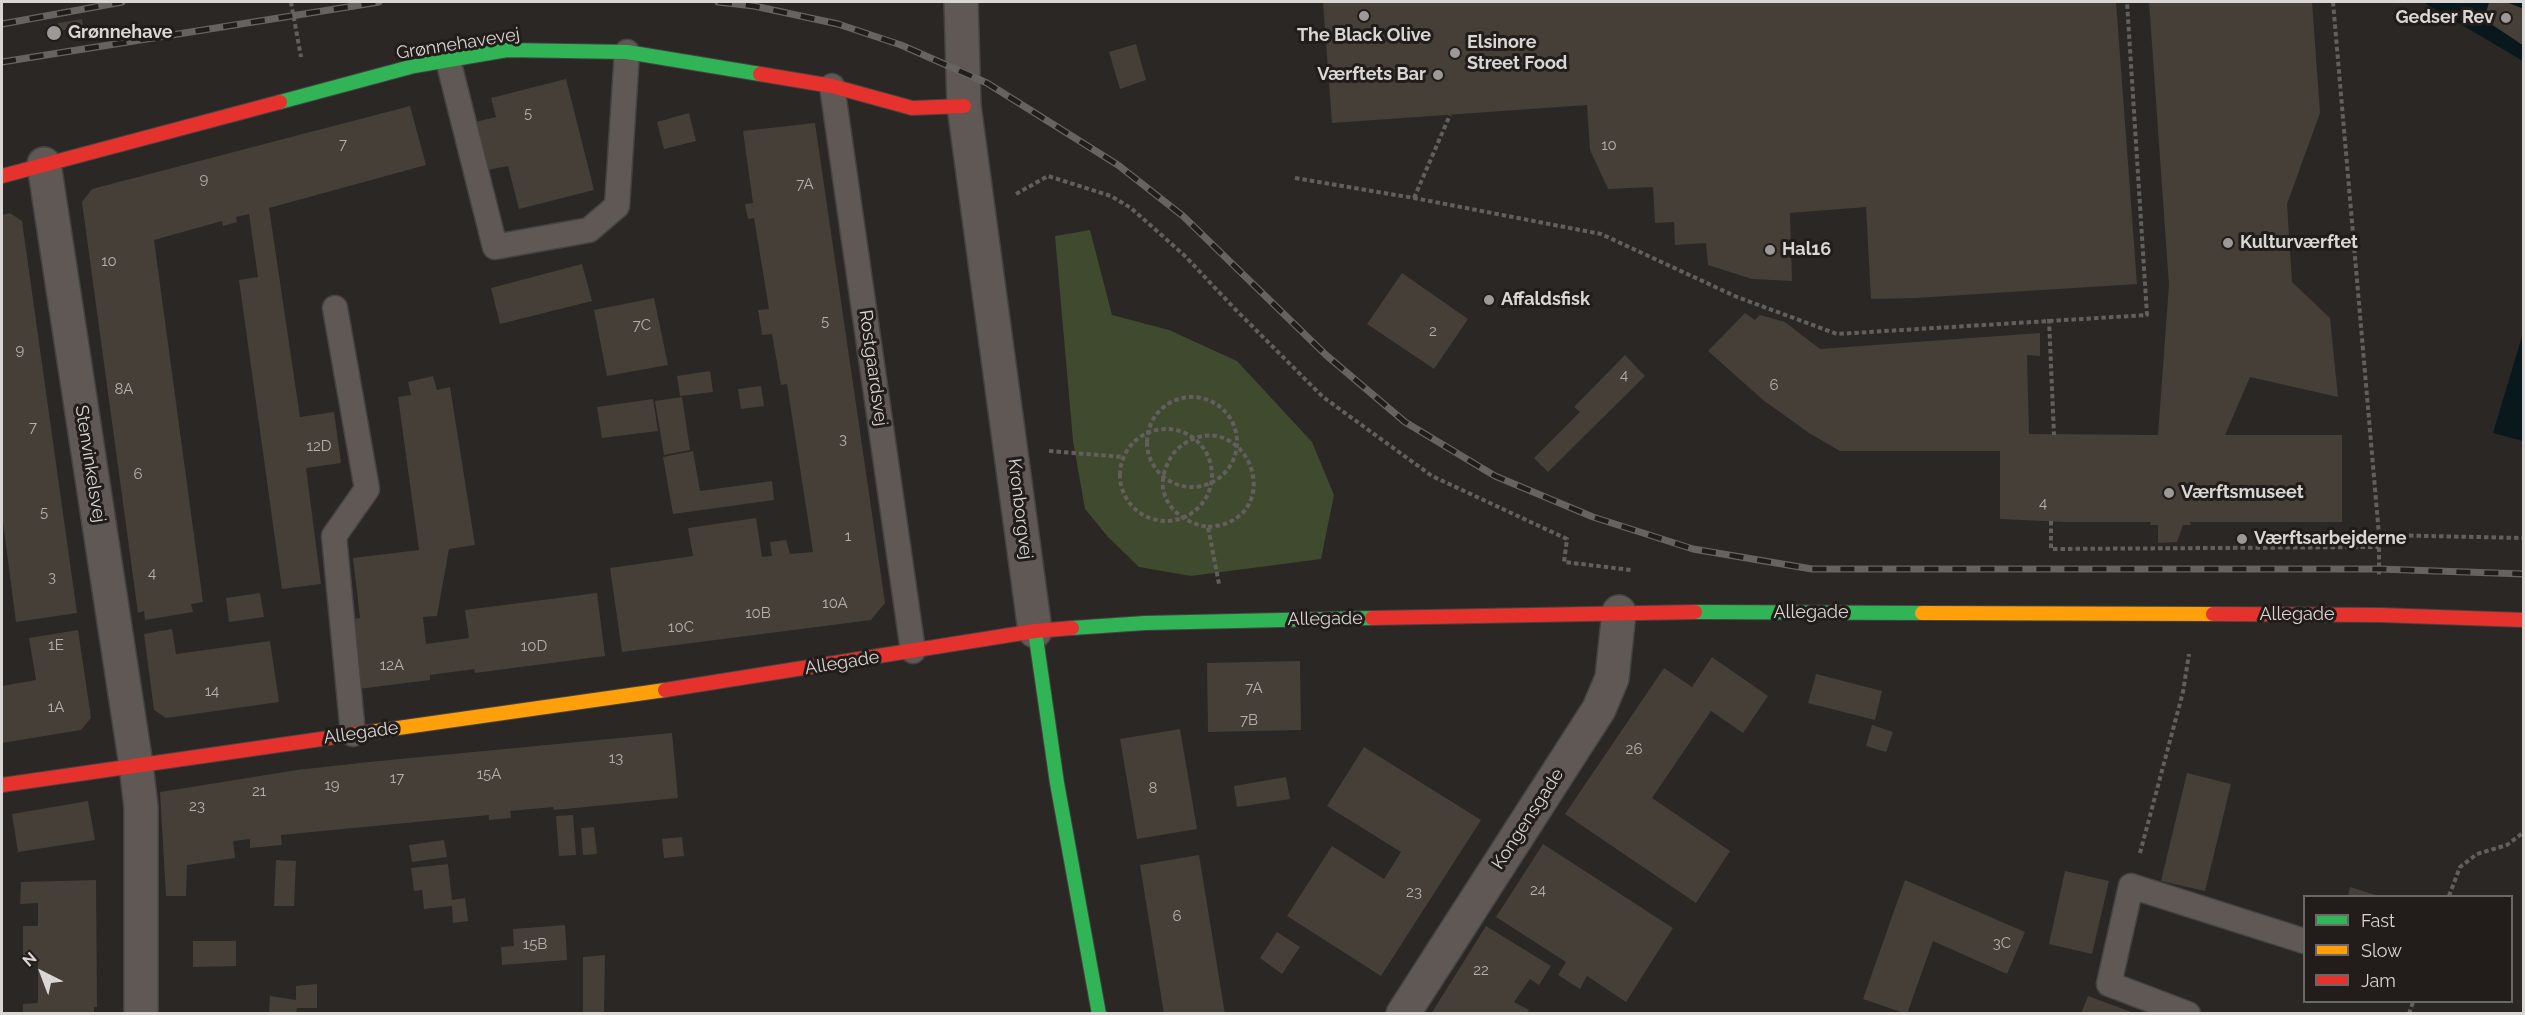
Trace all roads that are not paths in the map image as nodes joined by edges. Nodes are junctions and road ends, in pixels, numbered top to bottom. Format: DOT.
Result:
graph roads {
  1 [pos="961,2"];
  2 [pos="627,52"];
  3 [pos="448,60"];
  4 [pos="832,86"];
  5 [pos="964,106"];
  6 [pos="45,164"];
  7 [pos="2,176"];
  8 [pos="335,308"];
  9 [pos="1619,612"];
  10 [pos="2523,620"];
  11 [pos="1035,631"];
  12 [pos="913,651"];
  13 [pos="353,734"];
  14 [pos="136,765"];
  15 [pos="2,785"];
  16 [pos="2303,941"];
  17 [pos="141,1014"];
  18 [pos="1099,1014"];
  19 [pos="1403,1014"];
  20 [pos="2187,1014"];
  1 -- 5 [label="street, Kronborgvej"];
  2 -- 3 [label="main road, Grønnehavevej"];
  2 -- 3 [label="lane"];
  2 -- 4 [label="main road, Grønnehavevej"];
  3 -- 6 [label="main road, Grønnehavevej"];
  4 -- 5 [label="main road, Grønnehavevej"];
  4 -- 12 [label="lane, Rostgaardsvej"];
  5 -- 11 [label="street, Kronborgvej"];
  6 -- 7 [label="main road, Grønnehavevej"];
  6 -- 14 [label="street, Stenvinkelsvej"];
  8 -- 13 [label="lane"];
  9 -- 10 [label="main road, Allegade"];
  9 -- 11 [label="main road, Allegade"];
  9 -- 19 [label="street, Kongensgade"];
  11 -- 12 [label="main road, Allegade"];
  11 -- 18 [label="main road, Kronborgvej"];
  12 -- 13 [label="main road, Allegade"];
  13 -- 14 [label="main road, Allegade"];
  14 -- 15 [label="main road, Allegade"];
  14 -- 17 [label="street"];
  16 -- 20 [label="lane"];
}
